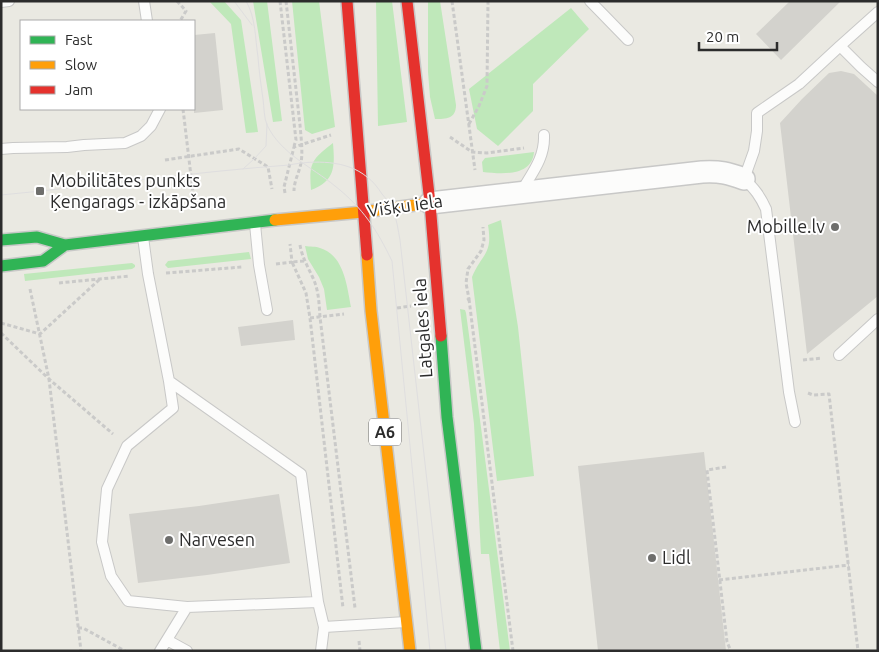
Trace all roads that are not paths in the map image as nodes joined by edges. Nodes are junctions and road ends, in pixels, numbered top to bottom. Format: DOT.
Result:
graph roads {
  1 [pos="10,1"];
  2 [pos="143,1"];
  3 [pos="347,1"];
  4 [pos="407,1"];
  5 [pos="590,1"];
  6 [pos="1,2"];
  7 [pos="878,12"];
  8 [pos="147,20"];
  9 [pos="628,40"];
  10 [pos="840,46"];
  11 [pos="878,82"];
  12 [pos="159,110"];
  13 [pos="544,140"];
  14 [pos="1,150"];
  15 [pos="744,179"];
  16 [pos="521,192"];
  17 [pos="430,203"];
  18 [pos="364,212"];
  19 [pos="255,223"];
  20 [pos="143,236"];
  21 [pos="1,240"];
  22 [pos="65,245"];
  23 [pos="1,266"];
  24 [pos="267,310"];
  25 [pos="878,318"];
  26 [pos="839,355"];
  27 [pos="169,381"];
  28 [pos="795,422"];
  29 [pos="318,602"];
  30 [pos="187,607"];
  31 [pos="407,622"];
  32 [pos="324,627"];
  33 [pos="167,640"];
  34 [pos="160,651"];
  35 [pos="186,651"];
  36 [pos="321,651"];
  37 [pos="410,651"];
  38 [pos="476,651"];
  1 -- 6 [label="lane"];
  2 -- 8 [label="lane"];
  3 -- 18 [label="main road, A6"];
  4 -- 17 [label="main road, Latgales iela"];
  5 -- 9 [label="lane"];
  7 -- 10 [label="lane"];
  10 -- 11 [label="lane"];
  10 -- 15 [label="lane"];
  12 -- 14 [label="lane"];
  13 -- 16 [label="lane"];
  15 -- 16 [label="street, Višķu iela"];
  15 -- 28 [label="lane"];
  16 -- 17 [label="street, Višķu iela"];
  17 -- 18 [label="main road, Višķu iela"];
  17 -- 38 [label="main road, Latgales iela"];
  18 -- 19 [label="main road, Višķu iela"];
  18 -- 31 [label="main road, A6"];
  19 -- 20 [label="main road, Višķu iela"];
  19 -- 24 [label="lane"];
  20 -- 22 [label="main road, Višķu iela"];
  20 -- 27 [label="lane"];
  21 -- 22 [label="main road, Višķu iela"];
  22 -- 23 [label="main road, Višķu iela"];
  25 -- 26 [label="lane"];
  27 -- 29 [label="lane"];
  27 -- 30 [label="lane"];
  29 -- 30 [label="lane"];
  29 -- 32 [label="lane"];
  30 -- 33 [label="lane"];
  31 -- 32 [label="lane"];
  31 -- 37 [label="main road, A6"];
  32 -- 36 [label="lane"];
  33 -- 34 [label="lane"];
  33 -- 35 [label="lane"];
}
